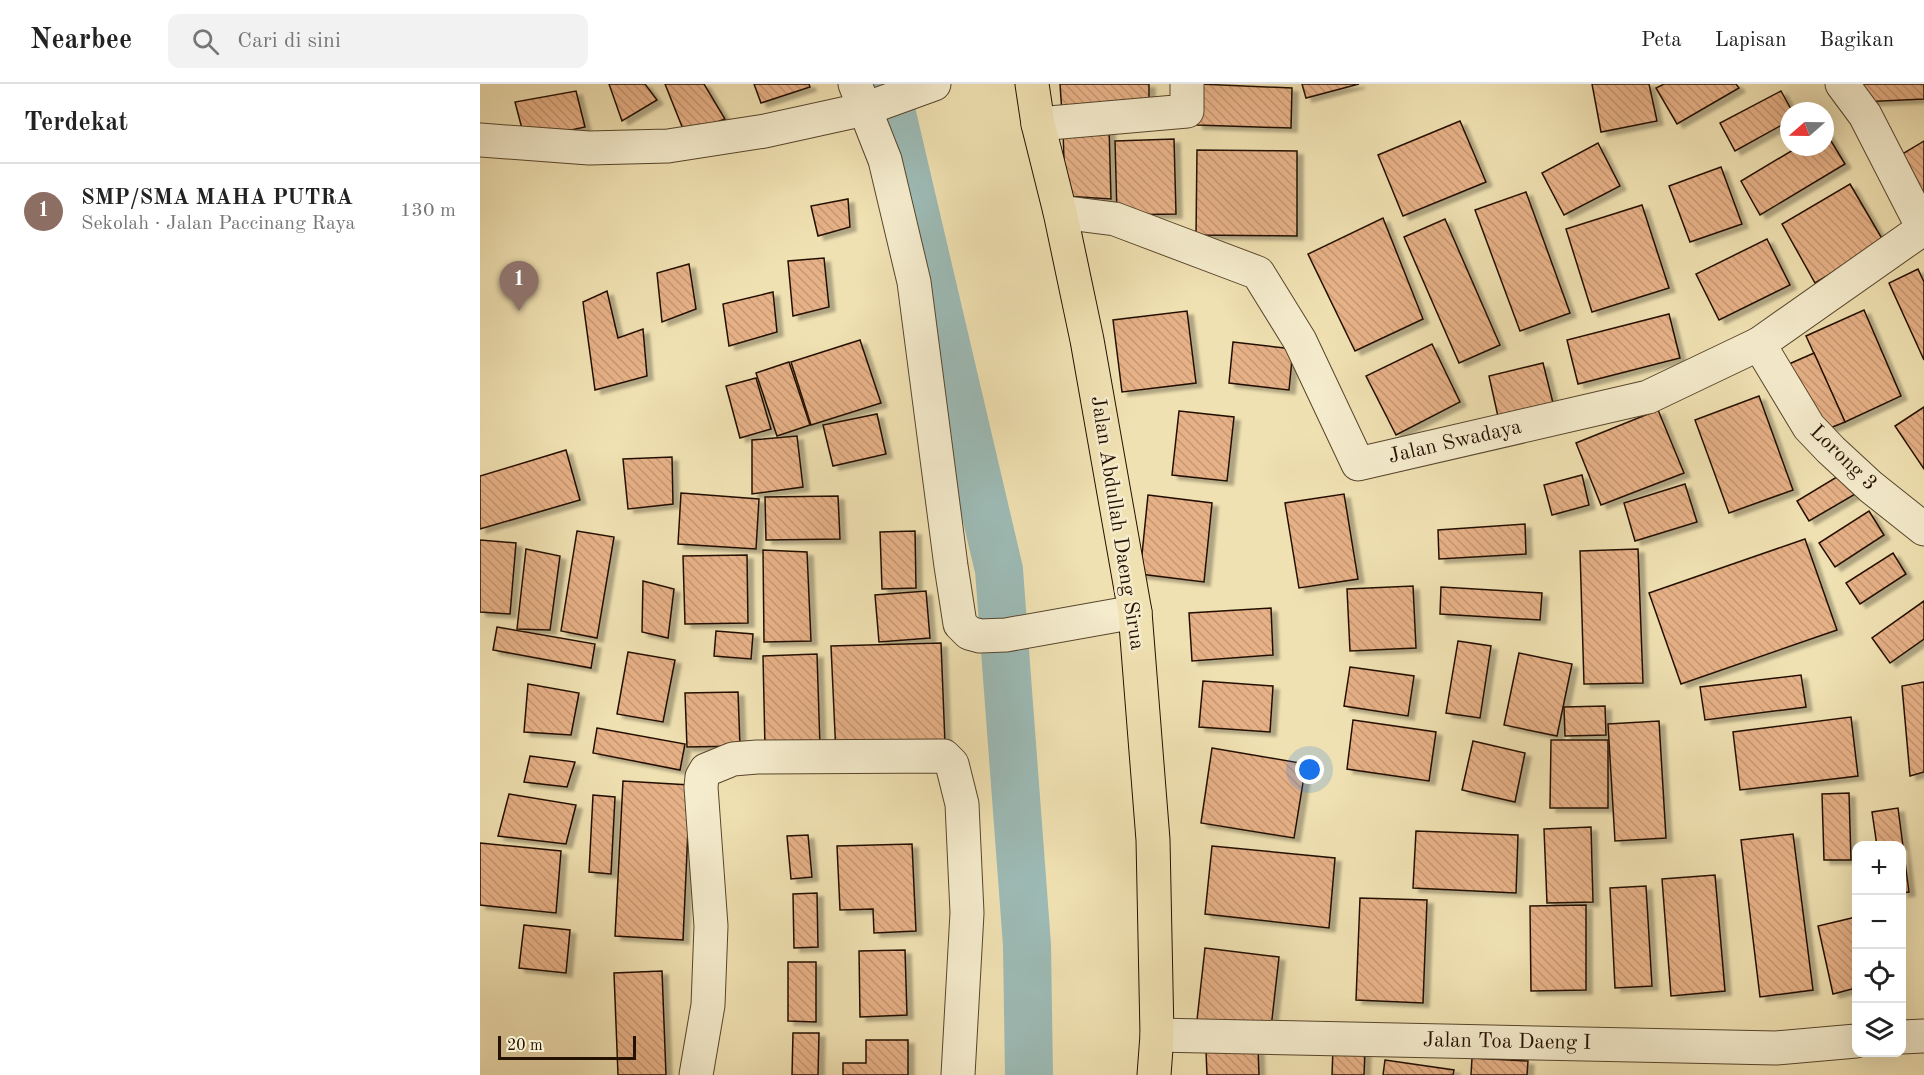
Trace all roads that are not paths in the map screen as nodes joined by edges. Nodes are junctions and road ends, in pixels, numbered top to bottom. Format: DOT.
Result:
graph roads {
  1 [pos="933,84"];
  2 [pos="1032,84"];
  3 [pos="1187,84"];
  4 [pos="1842,84"];
  5 [pos="870,98"];
  6 [pos="1038,124"];
  7 [pos="480,140"];
  8 [pos="1060,212"];
  9 [pos="1923,228"];
  10 [pos="1758,344"];
  11 [pos="1924,529"];
  12 [pos="1123,614"];
  13 [pos="1157,1035"];
  14 [pos="1924,1036"];
  15 [pos="1906,1037"];
  16 [pos="1852,1041"];
  17 [pos="696,1075"];
  18 [pos="958,1075"];
  19 [pos="1154,1075"];
  1 -- 5 [label="street"];
  2 -- 6 [label="main road, Jalan Abdullah Daeng Sirua"];
  3 -- 6 [label="street"];
  4 -- 9 [label="street"];
  5 -- 7 [label="street"];
  5 -- 12 [label="street"];
  6 -- 8 [label="main road, Jalan Abdullah Daeng Sirua"];
  8 -- 10 [label="street, Jalan Swadaya"];
  8 -- 12 [label="main road, Jalan Abdullah Daeng Sirua"];
  9 -- 10 [label="street, Jalan Swadaya"];
  10 -- 11 [label="street, Lorong 3"];
  12 -- 13 [label="main road, Jalan Abdullah Daeng Sirua"];
  13 -- 16 [label="street, Jalan Toa Daeng I"];
  13 -- 19 [label="main road, Jalan Abdullah Daeng Sirua"];
  14 -- 15 [label="street"];
  17 -- 18 [label="street"];
}
